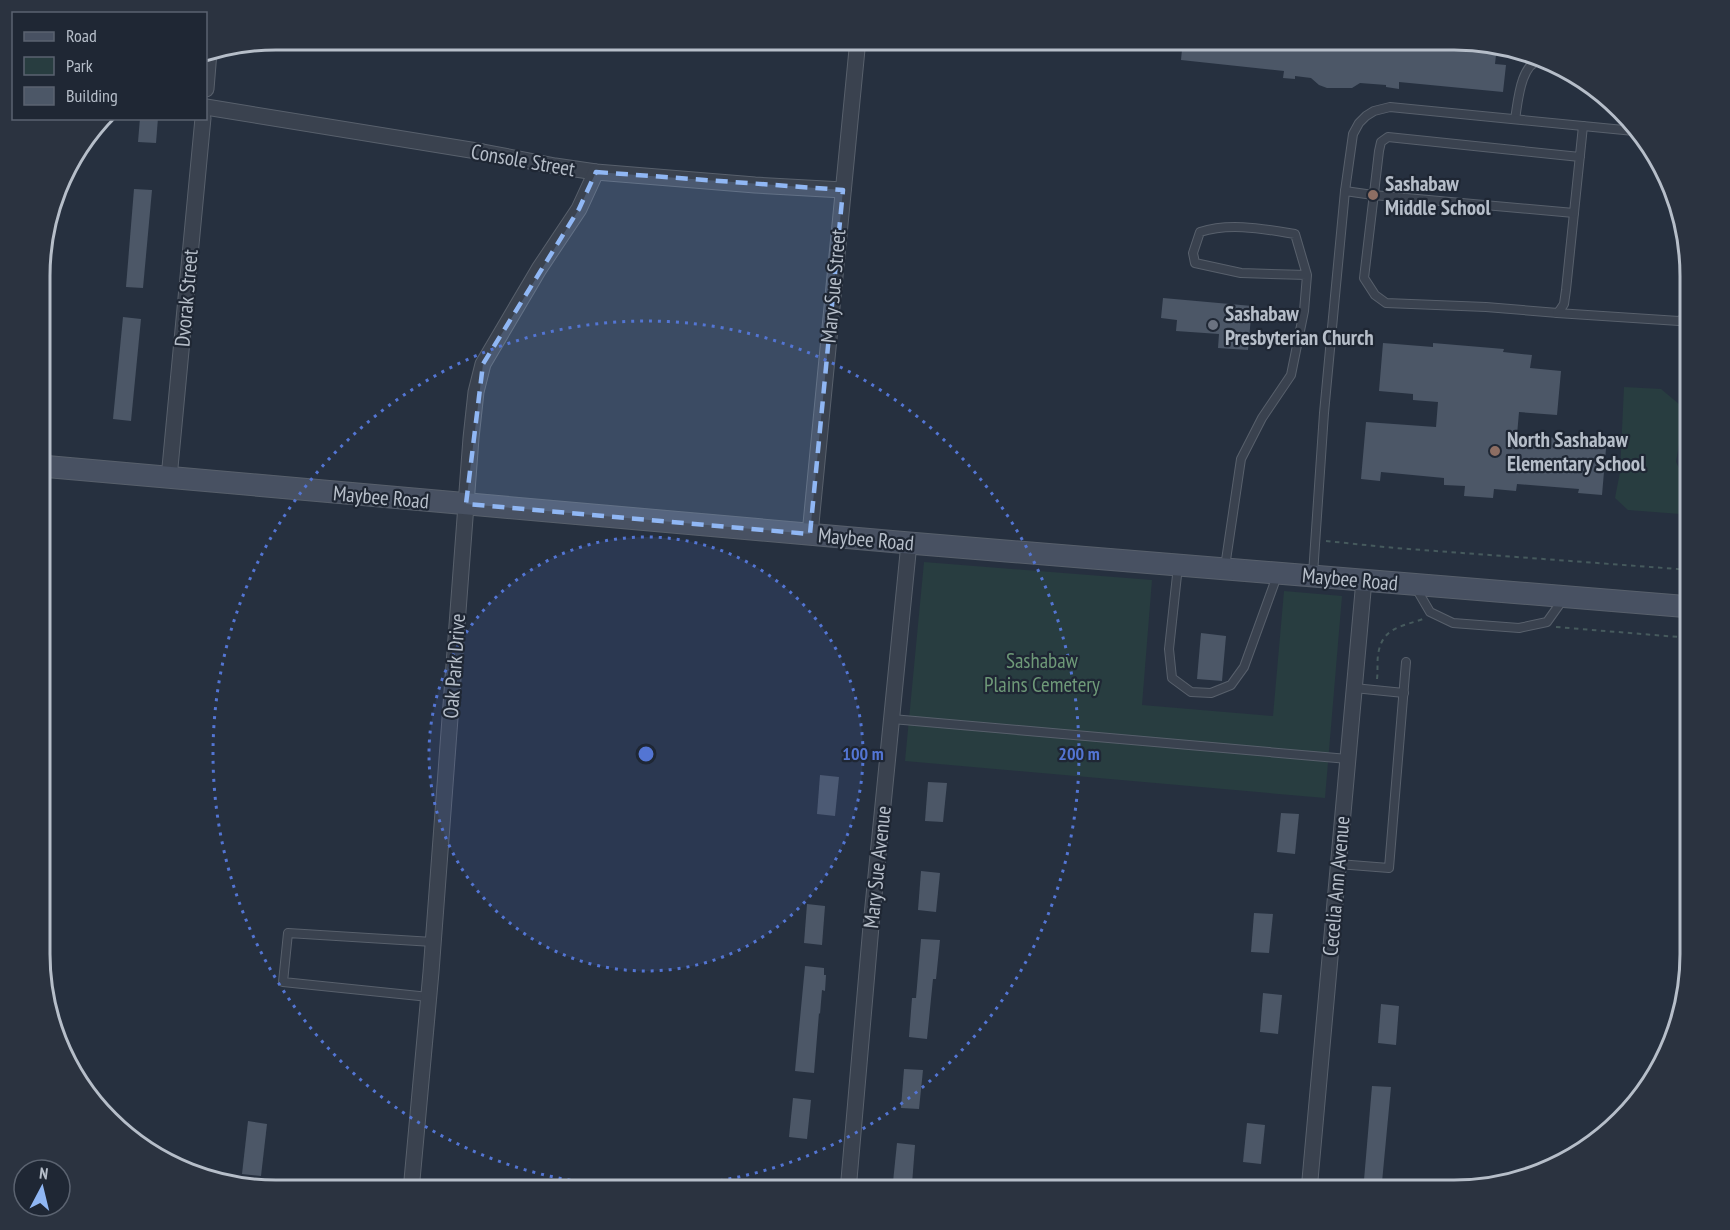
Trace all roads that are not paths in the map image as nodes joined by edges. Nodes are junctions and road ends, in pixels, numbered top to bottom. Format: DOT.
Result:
graph roads {
  1 [pos="857,50"];
  2 [pos="208,60"];
  3 [pos="1533,64"];
  4 [pos="207,77"];
  5 [pos="207,107"];
  6 [pos="1515,119"];
  7 [pos="203,120"];
  8 [pos="1583,126"];
  9 [pos="1627,130"];
  10 [pos="1580,157"];
  11 [pos="596,172"];
  12 [pos="843,190"];
  13 [pos="1345,191"];
  14 [pos="1373,195"];
  15 [pos="1574,213"];
  16 [pos="1306,275"];
  17 [pos="1557,313"];
  18 [pos="1680,320"];
  19 [pos="50,467"];
  20 [pos="169,478"];
  21 [pos="466,504"];
  22 [pos="810,534"];
  23 [pos="909,543"];
  24 [pos="1178,564"];
  25 [pos="1225,568"];
  26 [pos="1279,573"];
  27 [pos="1313,576"];
  28 [pos="1364,580"];
  29 [pos="1413,584"];
  30 [pos="1565,597"];
  31 [pos="1680,606"];
  32 [pos="1406,662"];
  33 [pos="1354,688"];
  34 [pos="1404,693"];
  35 [pos="892,719"];
  36 [pos="1348,759"];
  37 [pos="1338,864"];
  38 [pos="433,942"];
  39 [pos="429,997"];
  40 [pos="412,1180"];
  41 [pos="849,1180"];
  42 [pos="1310,1180"];
  1 -- 12 [label="street, Mary Sue Street"];
  2 -- 4 [label="street"];
  3 -- 6 [label="lane"];
  5 -- 11 [label="street, Console Street"];
  6 -- 8 [label="lane"];
  6 -- 13 [label="lane"];
  7 -- 20 [label="street, Dvorak Street"];
  8 -- 9 [label="lane"];
  8 -- 10 [label="lane"];
  10 -- 14 [label="lane"];
  10 -- 15 [label="lane"];
  11 -- 12 [label="street, Console Street"];
  11 -- 21 [label="street, Oak Park Drive"];
  12 -- 22 [label="street, Mary Sue Street"];
  13 -- 14 [label="lane"];
  13 -- 27 [label="lane"];
  14 -- 15 [label="lane"];
  14 -- 17 [label="lane"];
  15 -- 17 [label="lane"];
  16 -- 16 [label="lane"];
  16 -- 25 [label="lane"];
  17 -- 18 [label="lane"];
  19 -- 20 [label="main road, Maybee Road"];
  20 -- 21 [label="main road, Maybee Road"];
  21 -- 22 [label="main road, Maybee Road"];
  21 -- 38 [label="street, Oak Park Drive"];
  22 -- 23 [label="main road, Maybee Road"];
  23 -- 24 [label="main road, Maybee Road"];
  23 -- 35 [label="street, Mary Sue Avenue"];
  24 -- 25 [label="main road, Maybee Road"];
  24 -- 26 [label="lane"];
  25 -- 26 [label="main road, Maybee Road"];
  26 -- 27 [label="main road, Maybee Road"];
  27 -- 28 [label="main road, Maybee Road"];
  28 -- 29 [label="main road, Maybee Road"];
  28 -- 33 [label="street, Cecelia Ann Avenue"];
  29 -- 30 [label="main road, Maybee Road"];
  29 -- 30 [label="lane"];
  30 -- 31 [label="main road, Maybee Road"];
  32 -- 34 [label="lane"];
  33 -- 34 [label="lane"];
  33 -- 36 [label="street, Cecelia Ann Avenue"];
  34 -- 37 [label="lane"];
  35 -- 36 [label="lane"];
  35 -- 41 [label="street, Mary Sue Avenue"];
  36 -- 37 [label="street, Cecelia Ann Avenue"];
  37 -- 42 [label="street, Cecelia Ann Avenue"];
  38 -- 39 [label="street, Oak Park Drive"];
  38 -- 39 [label="lane"];
  39 -- 40 [label="street, Oak Park Drive"];
}
